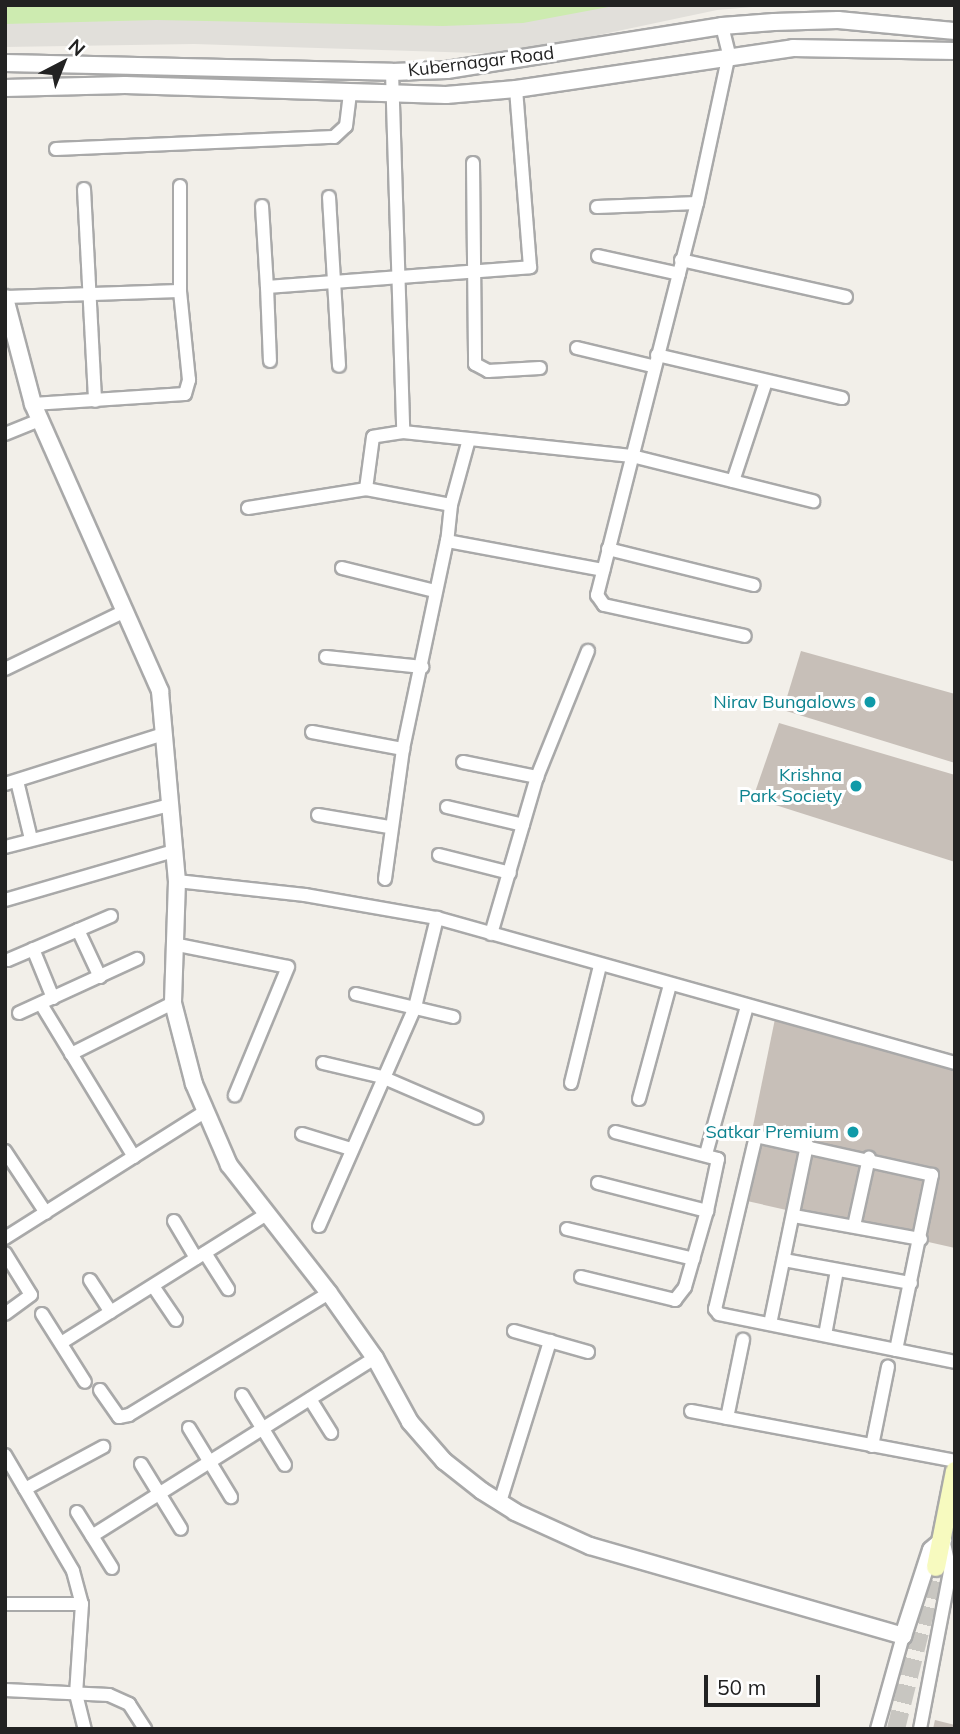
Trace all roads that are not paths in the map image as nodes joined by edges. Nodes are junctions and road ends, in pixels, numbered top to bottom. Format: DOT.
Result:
graph roads {
  1 [pos="722,26"];
  2 [pos="955,31"];
  3 [pos="955,51"];
  4 [pos="729,54"];
  5 [pos="5,63"];
  6 [pos="392,72"];
  7 [pos="5,88"];
  8 [pos="516,89"];
  9 [pos="350,95"];
  10 [pos="393,96"];
  11 [pos="56,149"];
  12 [pos="473,163"];
  13 [pos="180,186"];
  14 [pos="84,189"];
  15 [pos="329,197"];
  16 [pos="697,203"];
  17 [pos="262,206"];
  18 [pos="597,207"];
  19 [pos="598,256"];
  20 [pos="681,260"];
  21 [pos="477,270"];
  22 [pos="678,274"];
  23 [pos="398,276"];
  24 [pos="335,281"];
  25 [pos="267,287"];
  26 [pos="180,291"];
  27 [pos="89,294"];
  28 [pos="5,297"];
  29 [pos="846,298"];
  30 [pos="11,342"];
  31 [pos="578,348"];
  32 [pos="270,361"];
  33 [pos="655,361"];
  34 [pos="339,366"];
  35 [pos="540,368"];
  36 [pos="766,381"];
  37 [pos="842,398"];
  38 [pos="95,401"];
  39 [pos="33,404"];
  40 [pos="40,420"];
  41 [pos="403,432"];
  42 [pos="5,434"];
  43 [pos="469,439"];
  44 [pos="632,456"];
  45 [pos="733,481"];
  46 [pos="366,489"];
  47 [pos="814,501"];
  48 [pos="451,505"];
  49 [pos="248,508"];
  50 [pos="447,541"];
  51 [pos="608,549"];
  52 [pos="342,568"];
  53 [pos="603,570"];
  54 [pos="754,585"];
  55 [pos="435,590"];
  56 [pos="125,611"];
  57 [pos="745,636"];
  58 [pos="588,651"];
  59 [pos="326,657"];
  60 [pos="422,667"];
  61 [pos="5,669"];
  62 [pos="312,732"];
  63 [pos="164,734"];
  64 [pos="403,749"];
  65 [pos="463,762"];
  66 [pos="537,778"];
  67 [pos="11,783"];
  68 [pos="170,805"];
  69 [pos="447,807"];
  70 [pos="318,815"];
  71 [pos="523,825"];
  72 [pos="388,827"];
  73 [pos="31,839"];
  74 [pos="5,847"];
  75 [pos="174,851"];
  76 [pos="439,855"];
  77 [pos="510,873"];
  78 [pos="385,879"];
  79 [pos="177,881"];
  80 [pos="5,900"];
  81 [pos="111,916"];
  82 [pos="437,918"];
  83 [pos="78,930"];
  84 [pos="491,934"];
  85 [pos="173,944"];
  86 [pos="33,949"];
  87 [pos="137,959"];
  88 [pos="8,960"];
  89 [pos="600,966"];
  90 [pos="100,976"];
  91 [pos="670,985"];
  92 [pos="356,994"];
  93 [pos="47,1001"];
  94 [pos="173,1003"];
  95 [pos="747,1006"];
  96 [pos="415,1007"];
  97 [pos="19,1013"];
  98 [pos="453,1017"];
  99 [pos="71,1054"];
  100 [pos="323,1063"];
  101 [pos="955,1063"];
  102 [pos="382,1077"];
  103 [pos="571,1083"];
  104 [pos="235,1095"];
  105 [pos="639,1099"];
  106 [pos="206,1111"];
  107 [pos="477,1118"];
  108 [pos="615,1132"];
  109 [pos="302,1134"];
  110 [pos="807,1145"];
  111 [pos="351,1149"];
  112 [pos="706,1154"];
  113 [pos="134,1157"];
  114 [pos="869,1158"];
  115 [pos="8,1160"];
  116 [pos="598,1183"];
  117 [pos="708,1211"];
  118 [pos="46,1213"];
  119 [pos="267,1214"];
  120 [pos="794,1216"];
  121 [pos="174,1221"];
  122 [pos="319,1226"];
  123 [pos="854,1226"];
  124 [pos="567,1229"];
  125 [pos="5,1238"];
  126 [pos="921,1239"];
  127 [pos="5,1253"];
  128 [pos="201,1255"];
  129 [pos="694,1259"];
  130 [pos="784,1260"];
  131 [pos="837,1270"];
  132 [pos="581,1277"];
  133 [pos="90,1280"];
  134 [pos="911,1283"];
  135 [pos="153,1286"];
  136 [pos="229,1289"];
  137 [pos="329,1293"];
  138 [pos="111,1312"];
  139 [pos="5,1314"];
  140 [pos="42,1314"];
  141 [pos="176,1320"];
  142 [pos="770,1324"];
  143 [pos="513,1331"];
  144 [pos="825,1335"];
  145 [pos="743,1340"];
  146 [pos="550,1341"];
  147 [pos="61,1343"];
  148 [pos="896,1350"];
  149 [pos="588,1352"];
  150 [pos="375,1358"];
  151 [pos="955,1363"];
  152 [pos="888,1367"];
  153 [pos="85,1382"];
  154 [pos="100,1390"];
  155 [pos="242,1395"];
  156 [pos="310,1399"];
  157 [pos="691,1411"];
  158 [pos="727,1418"];
  159 [pos="188,1428"];
  160 [pos="262,1429"];
  161 [pos="331,1433"];
  162 [pos="872,1446"];
  163 [pos="103,1447"];
  164 [pos="5,1455"];
  165 [pos="955,1461"];
  166 [pos="210,1462"];
  167 [pos="141,1464"];
  168 [pos="285,1465"];
  169 [pos="955,1471"];
  170 [pos="25,1489"];
  171 [pos="159,1493"];
  172 [pos="232,1497"];
  173 [pos="500,1502"];
  174 [pos="77,1512"];
  175 [pos="181,1529"];
  176 [pos="92,1536"];
  177 [pos="943,1540"];
  178 [pos="936,1567"];
  179 [pos="112,1568"];
  180 [pos="5,1604"];
  181 [pos="82,1604"];
  182 [pos="903,1636"];
  183 [pos="5,1690"];
  184 [pos="76,1693"];
  185 [pos="85,1729"];
  186 [pos="145,1729"];
  187 [pos="877,1729"];
  188 [pos="920,1729"];
  1 -- 2 [label="street, Kubernagar Road"];
  1 -- 4 [label="street"];
  1 -- 6 [label="street, Kubernagar Road"];
  3 -- 4 [label="street, Kubernagar Road"];
  4 -- 8 [label="street, Kubernagar Road"];
  4 -- 16 [label="street"];
  5 -- 6 [label="street, Kubernagar Road"];
  6 -- 10 [label="street"];
  7 -- 9 [label="street, Kubernagar Road"];
  8 -- 10 [label="street, Kubernagar Road"];
  8 -- 21 [label="street"];
  9 -- 10 [label="street, Kubernagar Road"];
  9 -- 11 [label="street"];
  10 -- 23 [label="street"];
  12 -- 21 [label="street"];
  13 -- 26 [label="street"];
  14 -- 27 [label="street"];
  15 -- 24 [label="street"];
  16 -- 18 [label="street"];
  16 -- 20 [label="street"];
  17 -- 25 [label="street"];
  19 -- 22 [label="street"];
  20 -- 22 [label="street"];
  20 -- 29 [label="street"];
  21 -- 23 [label="street"];
  21 -- 35 [label="street"];
  22 -- 33 [label="street"];
  23 -- 24 [label="street"];
  23 -- 41 [label="street"];
  24 -- 25 [label="street"];
  24 -- 34 [label="street"];
  25 -- 32 [label="street"];
  26 -- 27 [label="street"];
  26 -- 38 [label="street"];
  27 -- 28 [label="street"];
  27 -- 38 [label="street"];
  28 -- 30 [label="street"];
  30 -- 39 [label="street"];
  31 -- 33 [label="street"];
  33 -- 36 [label="street"];
  33 -- 44 [label="street"];
  36 -- 37 [label="street"];
  36 -- 45 [label="street"];
  38 -- 39 [label="street"];
  39 -- 40 [label="street"];
  40 -- 42 [label="street"];
  40 -- 56 [label="street"];
  41 -- 43 [label="street"];
  41 -- 46 [label="street"];
  43 -- 44 [label="street"];
  43 -- 48 [label="street"];
  44 -- 45 [label="street"];
  44 -- 51 [label="street"];
  45 -- 47 [label="street"];
  46 -- 48 [label="street"];
  46 -- 49 [label="street"];
  48 -- 50 [label="street"];
  50 -- 53 [label="street"];
  50 -- 55 [label="street"];
  51 -- 53 [label="street"];
  51 -- 54 [label="street"];
  52 -- 55 [label="street"];
  53 -- 57 [label="street"];
  55 -- 60 [label="street"];
  56 -- 61 [label="street"];
  56 -- 63 [label="street"];
  58 -- 66 [label="street"];
  59 -- 60 [label="street"];
  60 -- 64 [label="street"];
  62 -- 64 [label="street"];
  63 -- 67 [label="street"];
  63 -- 68 [label="street"];
  64 -- 72 [label="street"];
  65 -- 66 [label="street"];
  66 -- 71 [label="street"];
  67 -- 73 [label="street"];
  68 -- 73 [label="street"];
  68 -- 75 [label="street"];
  69 -- 71 [label="street"];
  70 -- 72 [label="street"];
  71 -- 77 [label="street"];
  72 -- 78 [label="street"];
  73 -- 74 [label="street"];
  75 -- 79 [label="street"];
  75 -- 80 [label="street"];
  76 -- 77 [label="street"];
  77 -- 84 [label="street"];
  79 -- 82 [label="street"];
  79 -- 85 [label="street"];
  81 -- 83 [label="street"];
  82 -- 84 [label="street"];
  82 -- 96 [label="street"];
  83 -- 86 [label="street"];
  83 -- 90 [label="street"];
  84 -- 89 [label="street"];
  85 -- 94 [label="street"];
  85 -- 104 [label="street"];
  86 -- 88 [label="street"];
  86 -- 93 [label="street"];
  87 -- 90 [label="street"];
  89 -- 91 [label="street"];
  89 -- 103 [label="street"];
  90 -- 93 [label="street"];
  91 -- 95 [label="street"];
  91 -- 105 [label="street"];
  92 -- 96 [label="street"];
  93 -- 97 [label="street"];
  93 -- 99 [label="street"];
  94 -- 99 [label="street"];
  94 -- 106 [label="street"];
  95 -- 101 [label="street"];
  95 -- 112 [label="street"];
  96 -- 98 [label="street"];
  96 -- 102 [label="street"];
  99 -- 113 [label="street"];
  100 -- 102 [label="street"];
  102 -- 107 [label="street"];
  102 -- 111 [label="street"];
  106 -- 113 [label="street"];
  106 -- 119 [label="street"];
  108 -- 112 [label="street"];
  109 -- 111 [label="street"];
  110 -- 114 [label="street"];
  110 -- 120 [label="street"];
  110 -- 142 [label="street"];
  111 -- 122 [label="street"];
  112 -- 117 [label="street"];
  113 -- 118 [label="street"];
  114 -- 123 [label="street"];
  114 -- 126 [label="street"];
  115 -- 118 [label="street"];
  116 -- 117 [label="street"];
  117 -- 129 [label="street"];
  118 -- 125 [label="street"];
  119 -- 128 [label="street"];
  119 -- 137 [label="street"];
  120 -- 123 [label="street"];
  120 -- 130 [label="street"];
  121 -- 128 [label="street"];
  123 -- 126 [label="street"];
  124 -- 129 [label="street"];
  126 -- 134 [label="street"];
  127 -- 139 [label="street"];
  128 -- 135 [label="street"];
  128 -- 136 [label="street"];
  129 -- 132 [label="street"];
  130 -- 131 [label="street"];
  130 -- 142 [label="street"];
  131 -- 134 [label="street"];
  131 -- 144 [label="street"];
  133 -- 138 [label="street"];
  134 -- 148 [label="street"];
  135 -- 138 [label="street"];
  135 -- 141 [label="street"];
  137 -- 150 [label="street"];
  137 -- 154 [label="street"];
  138 -- 147 [label="street"];
  140 -- 147 [label="street"];
  142 -- 144 [label="street"];
  143 -- 146 [label="street"];
  144 -- 148 [label="street"];
  145 -- 158 [label="street"];
  146 -- 149 [label="street"];
  146 -- 173 [label="street"];
  147 -- 153 [label="street"];
  148 -- 151 [label="street"];
  150 -- 156 [label="street"];
  150 -- 173 [label="street"];
  152 -- 162 [label="street"];
  155 -- 160 [label="street"];
  156 -- 160 [label="street"];
  156 -- 161 [label="street"];
  157 -- 158 [label="street"];
  158 -- 162 [label="street"];
  159 -- 166 [label="street"];
  160 -- 166 [label="street"];
  160 -- 168 [label="street"];
  162 -- 165 [label="street"];
  163 -- 170 [label="street"];
  164 -- 170 [label="street"];
  166 -- 171 [label="street"];
  166 -- 172 [label="street"];
  167 -- 171 [label="street"];
  169 -- 177 [label="main road"];
  170 -- 181 [label="street"];
  171 -- 175 [label="street"];
  171 -- 176 [label="street"];
  173 -- 182 [label="street"];
  174 -- 176 [label="street"];
  176 -- 179 [label="street"];
  177 -- 178 [label="main road"];
  177 -- 182 [label="street"];
  177 -- 188 [label="street"];
  180 -- 181 [label="street"];
  181 -- 184 [label="street"];
  182 -- 187 [label="street"];
  183 -- 184 [label="street"];
  184 -- 185 [label="street"];
  184 -- 186 [label="street"];
}
